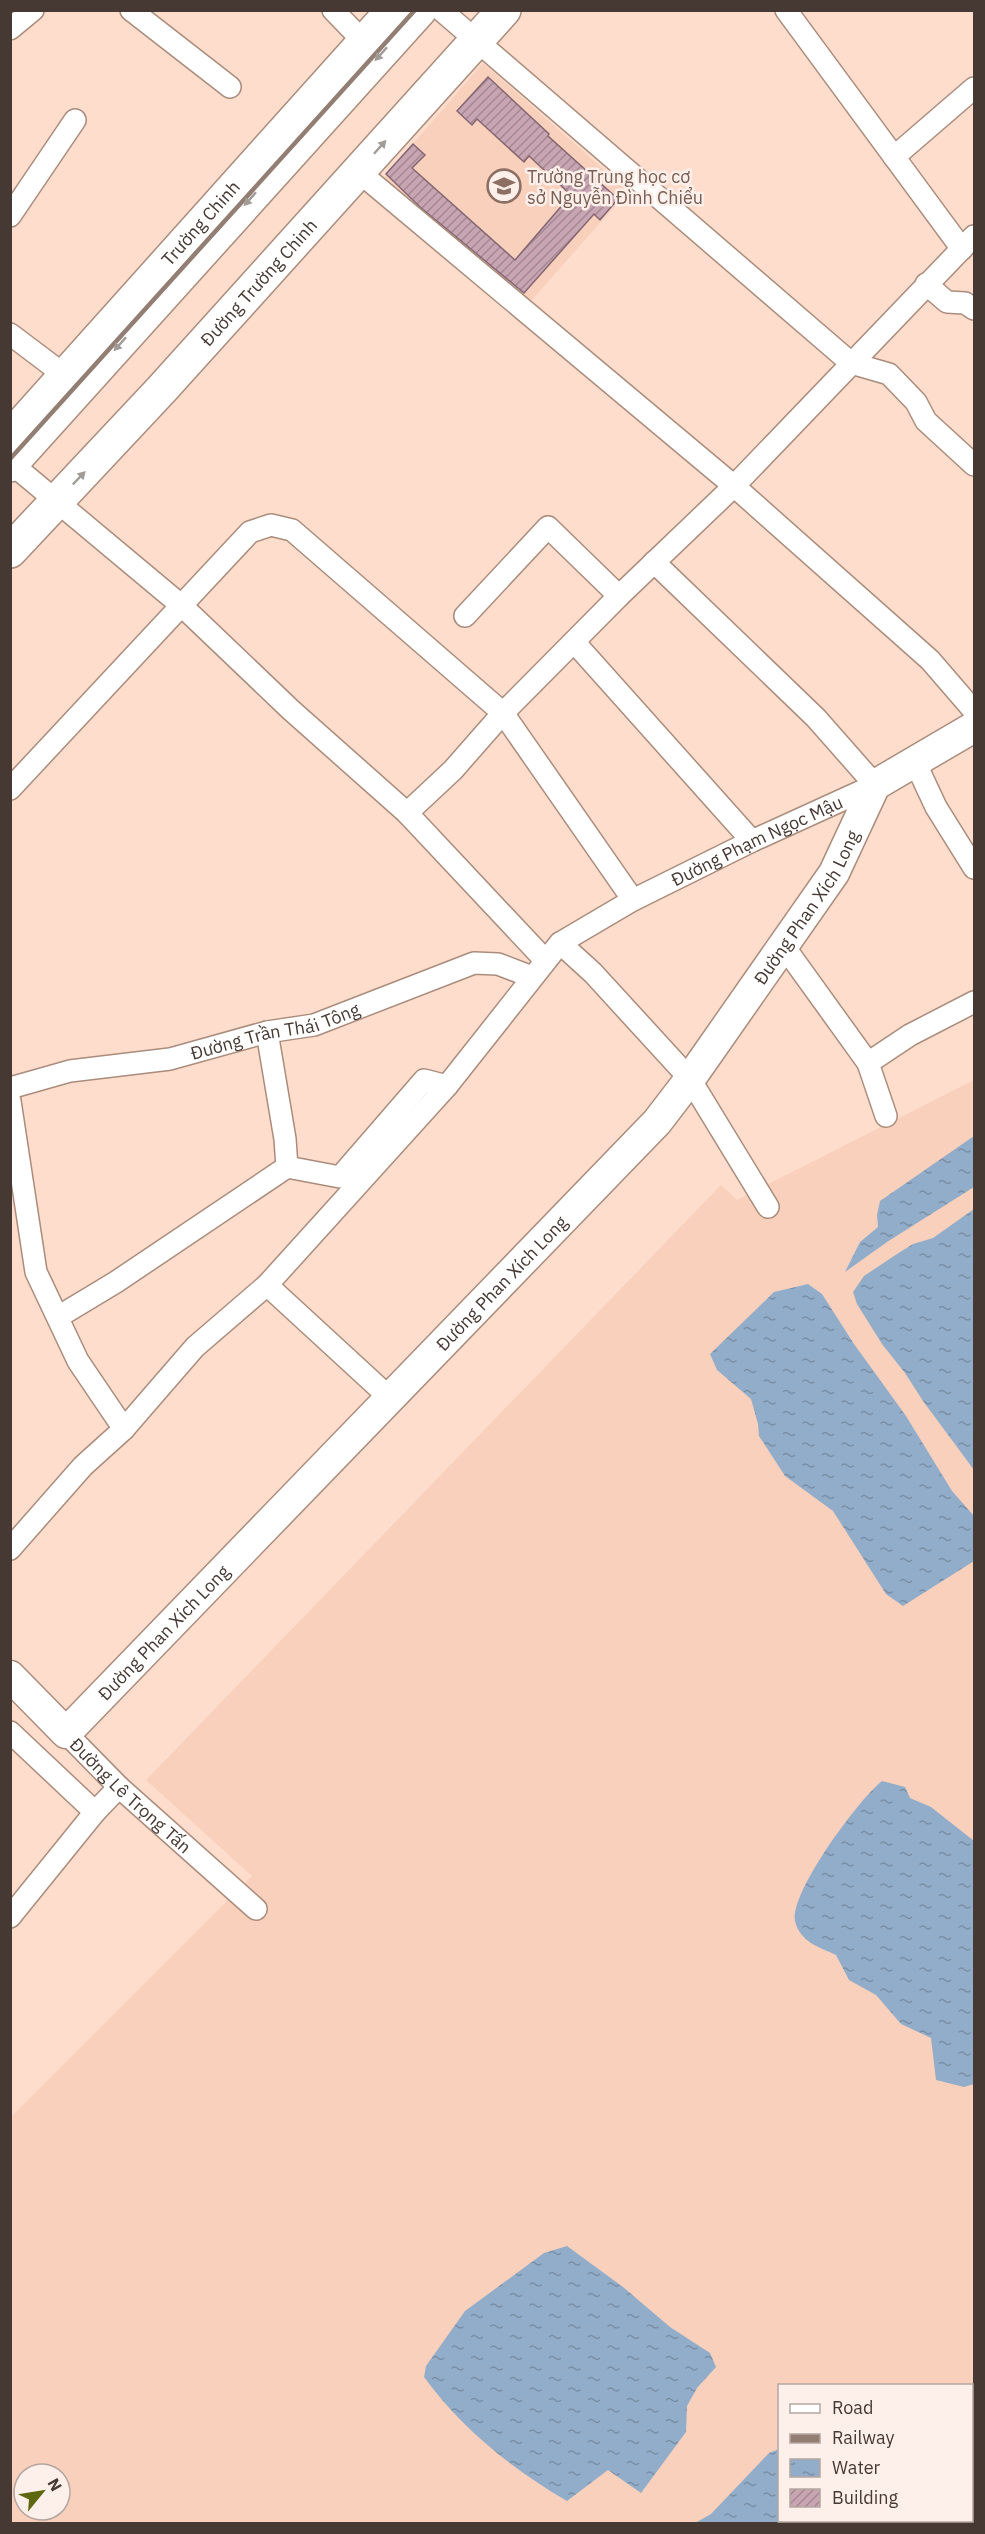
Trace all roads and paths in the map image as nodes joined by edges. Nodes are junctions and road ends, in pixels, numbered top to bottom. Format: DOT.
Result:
graph roads {
  1 [pos="33,10"];
  2 [pos="131,10"];
  3 [pos="333,10"];
  4 [pos="391,10"];
  5 [pos="420,10"];
  6 [pos="441,10"];
  7 [pos="504,10"];
  8 [pos="786,10"];
  9 [pos="10,29"];
  10 [pos="363,41"];
  11 [pos="476,41"];
  12 [pos="230,87"];
  13 [pos="975,88"];
  14 [pos="75,120"];
  15 [pos="894,157"];
  16 [pos="359,172"];
  17 [pos="10,216"];
  18 [pos="968,242"];
  19 [pos="926,284"];
  20 [pos="975,309"];
  21 [pos="10,334"];
  22 [pos="851,363"];
  23 [pos="63,374"];
  24 [pos="11,455"];
  25 [pos="975,465"];
  26 [pos="734,486"];
  27 [pos="56,502"];
  28 [pos="10,551"];
  29 [pos="654,562"];
  30 [pos="619,596"];
  31 [pos="182,606"];
  32 [pos="465,616"];
  33 [pos="575,643"];
  34 [pos="975,711"];
  35 [pos="503,713"];
  36 [pos="975,727"];
  37 [pos="915,762"];
  38 [pos="875,785"];
  39 [pos="10,789"];
  40 [pos="408,813"];
  41 [pos="752,841"];
  42 [pos="973,863"];
  43 [pos="633,900"];
  44 [pos="560,943"];
  45 [pos="783,945"];
  46 [pos="545,960"];
  47 [pos="532,977"];
  48 [pos="975,1002"];
  49 [pos="267,1032"];
  50 [pos="868,1063"];
  51 [pos="690,1079"];
  52 [pos="447,1086"];
  53 [pos="10,1088"];
  54 [pos="10,1101"];
  55 [pos="886,1116"];
  56 [pos="287,1167"];
  57 [pos="768,1208"];
  58 [pos="267,1285"];
  59 [pos="58,1317"];
  60 [pos="391,1399"];
  61 [pos="124,1429"];
  62 [pos="10,1549"];
  63 [pos="10,1676"];
  64 [pos="10,1732"];
  65 [pos="66,1733"];
  66 [pos="119,1787"];
  67 [pos="95,1812"];
  68 [pos="256,1909"];
  69 [pos="10,1917"];
  1 -- 9 [label="street"];
  2 -- 12 [label="street"];
  3 -- 10 [label="street"];
  4 -- 10 [label="street, Trường Chinh"];
  5 -- 24 [label="highway, one-way"];
  6 -- 11 [label="street"];
  7 -- 11 [label="highway, Đường Trường Chinh"];
  8 -- 15 [label="street"];
  10 -- 23 [label="street, Trường Chinh"];
  16 -- 11 [label="highway, Đường Trường Chinh, one-way"];
  11 -- 22 [label="street"];
  13 -- 15 [label="street"];
  14 -- 17 [label="street"];
  15 -- 18 [label="street"];
  16 -- 26 [label="street"];
  27 -- 16 [label="highway, Đường Trường Chinh, one-way"];
  18 -- 19 [label="street"];
  19 -- 20 [label="street"];
  19 -- 22 [label="street"];
  21 -- 23 [label="street"];
  22 -- 25 [label="street"];
  22 -- 26 [label="street"];
  23 -- 24 [label="street, Trường Chinh"];
  24 -- 27 [label="street"];
  26 -- 29 [label="street"];
  26 -- 34 [label="street"];
  27 -- 28 [label="highway, Đường Trường Chinh"];
  27 -- 31 [label="street"];
  29 -- 30 [label="street"];
  29 -- 38 [label="street"];
  30 -- 32 [label="street"];
  30 -- 33 [label="street"];
  31 -- 35 [label="street"];
  31 -- 39 [label="street"];
  31 -- 40 [label="street"];
  33 -- 35 [label="street"];
  33 -- 41 [label="street"];
  35 -- 40 [label="street"];
  35 -- 43 [label="street"];
  36 -- 37 [label="street, Đường Phạm Ngọc Mậu"];
  37 -- 38 [label="street, Đường Phạm Ngọc Mậu"];
  37 -- 42 [label="street"];
  38 -- 41 [label="street, Đường Phạm Ngọc Mậu"];
  38 -- 45 [label="street, Đường Phan Xích Long"];
  40 -- 46 [label="street"];
  41 -- 43 [label="street, Đường Phạm Ngọc Mậu"];
  43 -- 44 [label="street, Đường Phạm Ngọc Mậu"];
  44 -- 46 [label="street, Đường Phạm Ngọc Mậu"];
  44 -- 51 [label="street"];
  45 -- 50 [label="street"];
  45 -- 51 [label="street, Đường Phan Xích Long"];
  46 -- 47 [label="street, Đường Phạm Ngọc Mậu"];
  47 -- 49 [label="street, Đường Trần Thái Tông"];
  47 -- 52 [label="street, Đường Phạm Ngọc Mậu"];
  48 -- 50 [label="street"];
  49 -- 53 [label="street, Đường Trần Thái Tông"];
  49 -- 56 [label="street"];
  50 -- 55 [label="street"];
  51 -- 57 [label="street"];
  51 -- 60 [label="street, Đường Phan Xích Long"];
  52 -- 56 [label="street"];
  52 -- 58 [label="street, Đường Phạm Ngọc Mậu"];
  54 -- 59 [label="street"];
  56 -- 59 [label="street"];
  58 -- 60 [label="street"];
  58 -- 61 [label="street, Đường Phạm Ngọc Mậu"];
  59 -- 61 [label="street"];
  60 -- 65 [label="street, Đường Phan Xích Long"];
  61 -- 62 [label="street, Đường Phạm Ngọc Mậu"];
  63 -- 65 [label="street, Đường Lê Trọng Tấn"];
  64 -- 67 [label="street"];
  65 -- 66 [label="street, Đường Lê Trọng Tấn"];
  66 -- 67 [label="street"];
  66 -- 68 [label="street, Đường Lê Trọng Tấn"];
  67 -- 69 [label="street"];
}
